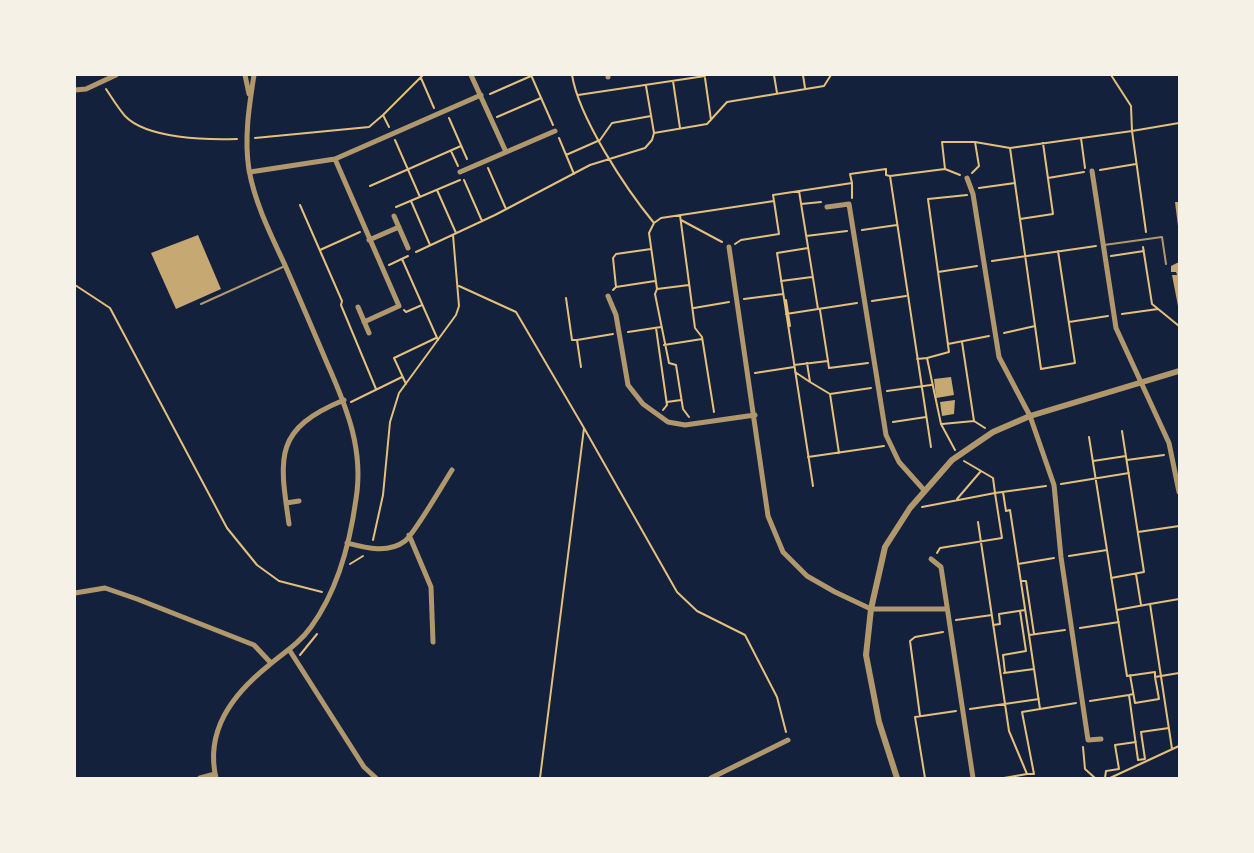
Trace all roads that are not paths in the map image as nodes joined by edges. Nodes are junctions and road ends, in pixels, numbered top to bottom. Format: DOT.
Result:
graph roads {
  1 [pos="116,75"];
  2 [pos="245,75"];
  3 [pos="254,75"];
  4 [pos="471,75"];
  5 [pos="75,90"];
  6 [pos="481,97"];
  7 [pos="250,102"];
  8 [pos="555,131"];
  9 [pos="506,152"];
  10 [pos="335,159"];
  11 [pos="1089,171"];
  12 [pos="250,172"];
  13 [pos="460,172"];
  14 [pos="968,178"];
  15 [pos="827,207"];
  16 [pos="393,213"];
  17 [pos="399,227"];
  18 [pos="369,240"];
  19 [pos="1104,245"];
  20 [pos="729,247"];
  21 [pos="408,248"];
  22 [pos="1166,264"];
  23 [pos="285,266"];
  24 [pos="608,296"];
  25 [pos="201,304"];
  26 [pos="358,307"];
  27 [pos="364,322"];
  28 [pos="369,333"];
  29 [pos="1179,371"];
  30 [pos="1140,383"];
  31 [pos="344,402"];
  32 [pos="755,415"];
  33 [pos="1030,416"];
  34 [pos="452,470"];
  35 [pos="924,490"];
  36 [pos="1179,492"];
  37 [pos="299,501"];
  38 [pos="286,503"];
  39 [pos="289,524"];
  40 [pos="409,535"];
  41 [pos="347,543"];
  42 [pos="931,559"];
  43 [pos="75,593"];
  44 [pos="871,609"];
  45 [pos="947,609"];
  46 [pos="433,642"];
  47 [pos="290,651"];
  48 [pos="271,663"];
  49 [pos="1101,739"];
  50 [pos="788,740"];
  51 [pos="216,776"];
  52 [pos="200,778"];
  53 [pos="376,778"];
  54 [pos="711,778"];
  55 [pos="897,778"];
  56 [pos="973,778"];
  1 -- 5 [label="street"];
  2 -- 7 [label="street"];
  3 -- 7 [label="street"];
  4 -- 6 [label="street"];
  6 -- 9 [label="street"];
  6 -- 10 [label="street"];
  7 -- 12 [label="street"];
  8 -- 9 [label="street"];
  9 -- 13 [label="street"];
  10 -- 12 [label="street"];
  10 -- 18 [label="street"];
  11 -- 19 [label="street"];
  12 -- 23 [label="street"];
  14 -- 33 [label="street"];
  15 -- 35 [label="street"];
  16 -- 17 [label="street"];
  17 -- 18 [label="street"];
  17 -- 21 [label="street"];
  18 -- 27 [label="street"];
  19 -- 22 [label="lane"];
  19 -- 30 [label="street"];
  20 -- 32 [label="street"];
  23 -- 25 [label="lane"];
  23 -- 31 [label="street"];
  24 -- 32 [label="street"];
  26 -- 27 [label="street"];
  27 -- 28 [label="street"];
  29 -- 30 [label="street"];
  30 -- 33 [label="street"];
  30 -- 36 [label="street"];
  31 -- 38 [label="street"];
  31 -- 41 [label="street"];
  32 -- 44 [label="street"];
  33 -- 35 [label="street"];
  33 -- 49 [label="street"];
  34 -- 40 [label="street"];
  35 -- 44 [label="street"];
  37 -- 38 [label="street"];
  38 -- 39 [label="street"];
  40 -- 41 [label="street"];
  40 -- 46 [label="street"];
  41 -- 47 [label="street"];
  42 -- 45 [label="street"];
  43 -- 48 [label="street"];
  44 -- 45 [label="street"];
  44 -- 55 [label="street"];
  45 -- 56 [label="street"];
  47 -- 48 [label="street"];
  47 -- 53 [label="street"];
  48 -- 51 [label="street"];
  50 -- 54 [label="street"];
  51 -- 52 [label="street"];
}
